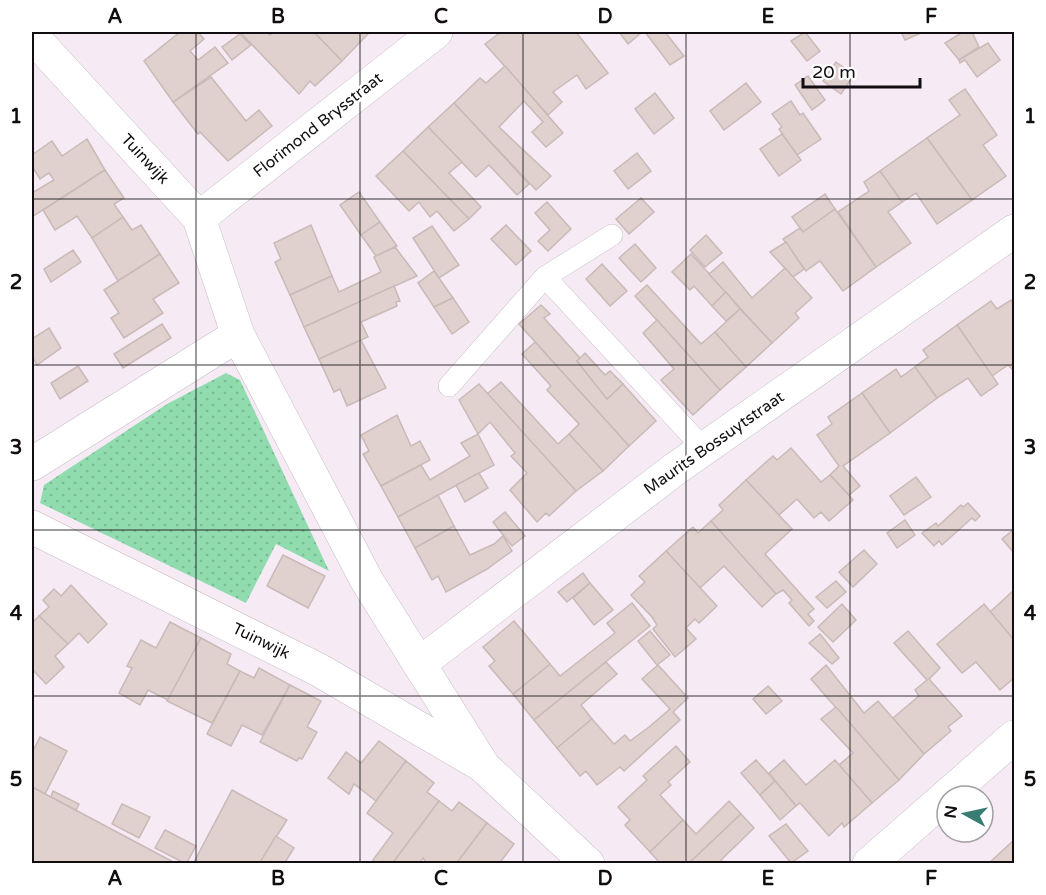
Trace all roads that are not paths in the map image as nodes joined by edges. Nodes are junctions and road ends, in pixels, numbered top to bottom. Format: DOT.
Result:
graph roads {
  1 [pos="436,32"];
  2 [pos="32,36"];
  3 [pos="199,218"];
  4 [pos="1014,231"];
  5 [pos="612,235"];
  6 [pos="545,277"];
  7 [pos="238,335"];
  8 [pos="449,386"];
  9 [pos="704,448"];
  10 [pos="32,464"];
  11 [pos="32,527"];
  12 [pos="419,664"];
  13 [pos="1014,737"];
  14 [pos="484,767"];
  15 [pos="588,864"];
  16 [pos="868,864"];
  1 -- 3 [label="street, Florimond Brysstraat"];
  2 -- 3 [label="street, Tuinwijk"];
  3 -- 7 [label="street, Tuinwijk"];
  4 -- 9 [label="street, Maurits Bossuytstraat"];
  5 -- 6 [label="lane"];
  6 -- 8 [label="lane"];
  6 -- 9 [label="lane"];
  7 -- 10 [label="street"];
  7 -- 12 [label="street, Tuinwijk"];
  9 -- 12 [label="street, Maurits Bossuytstraat"];
  11 -- 14 [label="street, Tuinwijk"];
  12 -- 14 [label="street, Tuinwijk"];
  13 -- 16 [label="street"];
  14 -- 15 [label="street, Tuinwijk"];
}
